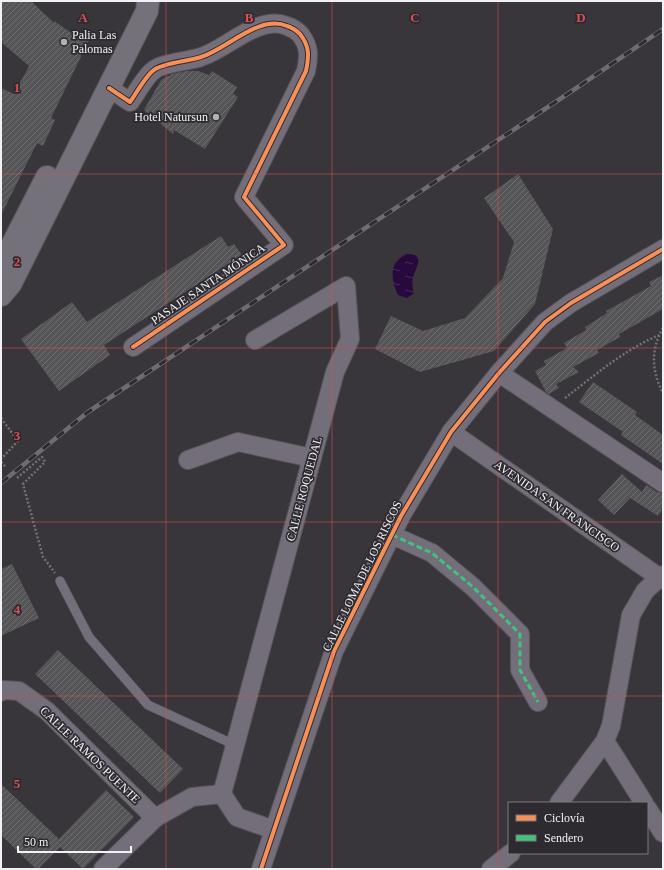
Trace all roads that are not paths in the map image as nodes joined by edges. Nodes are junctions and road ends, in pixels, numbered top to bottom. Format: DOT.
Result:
graph roads {
  1 [pos="140,1"];
  2 [pos="148,1"];
  3 [pos="102,85"];
  4 [pos="663,249"];
  5 [pos="1,267"];
  6 [pos="1,295"];
  7 [pos="255,340"];
  8 [pos="133,347"];
  9 [pos="499,373"];
  10 [pos="451,432"];
  11 [pos="312,458"];
  12 [pos="188,460"];
  13 [pos="663,483"];
  14 [pos="392,535"];
  15 [pos="662,577"];
  16 [pos="60,580"];
  17 [pos="1,692"];
  18 [pos="538,702"];
  19 [pos="605,741"];
  20 [pos="235,745"];
  21 [pos="222,794"];
  22 [pos="560,802"];
  23 [pos="643,802"];
  24 [pos="648,810"];
  25 [pos="155,818"];
  26 [pos="274,830"];
  27 [pos="663,833"];
  28 [pos="510,854"];
  29 [pos="103,869"];
  30 [pos="261,869"];
  31 [pos="491,869"];
  1 -- 3 [label="main road"];
  2 -- 3 [label="main road"];
  3 -- 5 [label="main road"];
  3 -- 6 [label="main road"];
  3 -- 8 [label="street, PASAJE SANTA MÓNICA"];
  4 -- 9 [label="street, CALLE LOMA DE LOS RISCOS"];
  7 -- 11 [label="street, CALLE ROQUEDAL"];
  9 -- 10 [label="street, CALLE LOMA DE LOS RISCOS"];
  9 -- 13 [label="street"];
  10 -- 14 [label="street, CALLE LOMA DE LOS RISCOS"];
  10 -- 15 [label="street, AVENIDA SAN FRANCISCO"];
  11 -- 12 [label="street"];
  11 -- 20 [label="street, CALLE ROQUEDAL"];
  14 -- 18 [label="street"];
  14 -- 26 [label="street, CALLE LOMA DE LOS RISCOS"];
  15 -- 19 [label="street"];
  16 -- 20 [label="lane"];
  17 -- 25 [label="street, CALLE RAMOS PUENTE"];
  19 -- 22 [label="street"];
  19 -- 23 [label="street"];
  20 -- 21 [label="street, CALLE ROQUEDAL"];
  21 -- 25 [label="street"];
  21 -- 26 [label="street"];
  24 -- 27 [label="street"];
  25 -- 29 [label="street"];
  26 -- 30 [label="street, CALLE LOMA DE LOS RISCOS"];
  28 -- 31 [label="street"];
}
